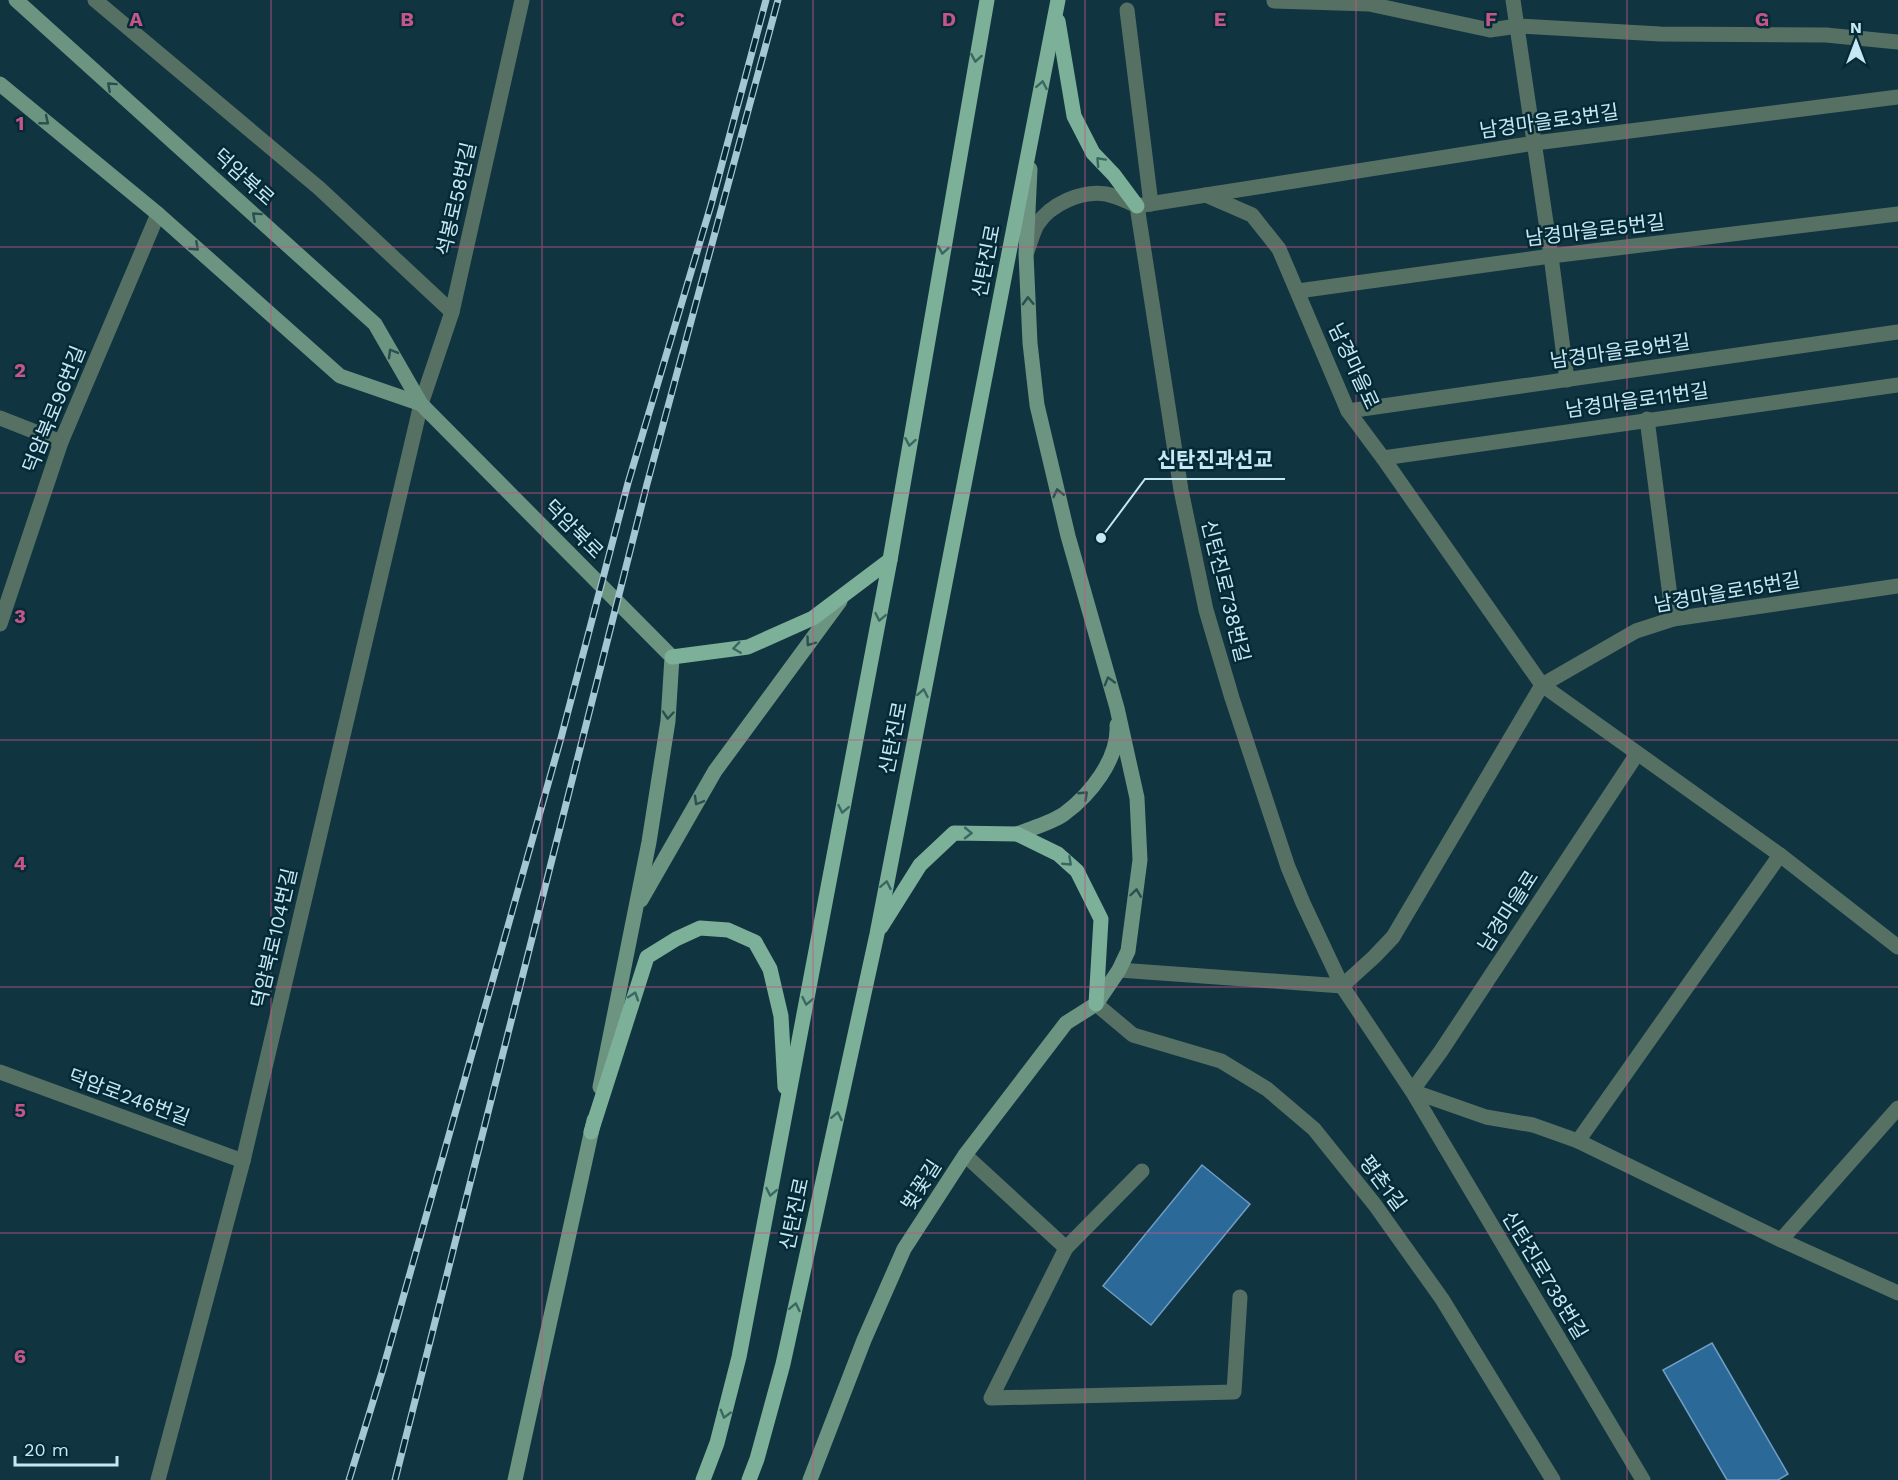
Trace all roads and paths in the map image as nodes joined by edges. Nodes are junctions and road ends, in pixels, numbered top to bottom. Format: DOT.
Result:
graph roads {
  1 [pos="16,0"];
  2 [pos="94,0"];
  3 [pos="522,0"];
  4 [pos="987,0"];
  5 [pos="1513,0"];
  6 [pos="1274,1"];
  7 [pos="1057,4"];
  8 [pos="1127,10"];
  9 [pos="1518,26"];
  10 [pos="1898,42"];
  11 [pos="0,84"];
  12 [pos="1898,97"];
  13 [pos="1031,142"];
  14 [pos="1535,143"];
  15 [pos="1206,195"];
  16 [pos="1144,205"];
  17 [pos="158,214"];
  18 [pos="1898,214"];
  19 [pos="1026,254"];
  20 [pos="1551,256"];
  21 [pos="1298,291"];
  22 [pos="452,312"];
  23 [pos="1898,332"];
  24 [pos="1567,380"];
  25 [pos="1898,385"];
  26 [pos="421,404"];
  27 [pos="1348,411"];
  28 [pos="0,418"];
  29 [pos="1647,419"];
  30 [pos="61,442"];
  31 [pos="1383,458"];
  32 [pos="890,560"];
  33 [pos="1898,586"];
  34 [pos="844,594"];
  35 [pos="1673,619"];
  36 [pos="0,624"];
  37 [pos="672,657"];
  38 [pos="1542,685"];
  39 [pos="1117,708"];
  40 [pos="1637,754"];
  41 [pos="1017,834"];
  42 [pos="1780,855"];
  43 [pos="635,911"];
  44 [pos="877,934"];
  45 [pos="1898,947"];
  46 [pos="1119,970"];
  47 [pos="1342,986"];
  48 [pos="1096,1004"];
  49 [pos="0,1072"];
  50 [pos="1412,1091"];
  51 [pos="1898,1108"];
  52 [pos="786,1112"];
  53 [pos="591,1132"];
  54 [pos="1578,1141"];
  55 [pos="965,1155"];
  56 [pos="243,1161"];
  57 [pos="1142,1171"];
  58 [pos="1780,1240"];
  59 [pos="1066,1248"];
  60 [pos="1898,1293"];
  61 [pos="1240,1297"];
  62 [pos="158,1480"];
  63 [pos="515,1480"];
  64 [pos="703,1480"];
  65 [pos="749,1480"];
  66 [pos="810,1480"];
  67 [pos="1553,1480"];
  68 [pos="1642,1480"];
  26 -- 1 [label="street, 덕암북로, one-way"];
  2 -- 22 [label="street"];
  3 -- 22 [label="street, 석봉로58번길"];
  4 -- 32 [label="main road, 신탄진로, one-way"];
  5 -- 9 [label="street"];
  6 -- 9 [label="street"];
  13 -- 7 [label="main road, 신탄진로, one-way"];
  16 -- 7 [label="main road, one-way"];
  8 -- 16 [label="street, 신탄진로738번길"];
  9 -- 10 [label="street"];
  9 -- 14 [label="street"];
  11 -- 17 [label="street, 덕암북로, one-way"];
  12 -- 14 [label="street, 남경마을로3번길"];
  13 -- 19 [label="street"];
  44 -- 13 [label="main road, 신탄진로, one-way"];
  14 -- 15 [label="street, 남경마을로3번길"];
  14 -- 20 [label="street"];
  15 -- 16 [label="street"];
  15 -- 21 [label="street, 남경마을로"];
  16 -- 19 [label="street"];
  16 -- 47 [label="street, 신탄진로738번길"];
  17 -- 26 [label="street, 덕암북로, one-way"];
  17 -- 30 [label="street, 덕암북로96번길"];
  18 -- 20 [label="street, 남경마을로5번길"];
  39 -- 19 [label="street, one-way"];
  20 -- 21 [label="street, 남경마을로5번길"];
  20 -- 24 [label="street"];
  21 -- 27 [label="street, 남경마을로"];
  22 -- 26 [label="street, 석봉로58번길"];
  23 -- 24 [label="street, 남경마을로9번길"];
  24 -- 27 [label="street, 남경마을로9번길"];
  25 -- 29 [label="street, 남경마을로11번길"];
  26 -- 37 [label="street, 덕암북로"];
  26 -- 56 [label="street, 덕암북로104번길"];
  27 -- 31 [label="street, 남경마을로"];
  28 -- 30 [label="street"];
  29 -- 31 [label="street, 남경마을로11번길"];
  29 -- 35 [label="street"];
  30 -- 36 [label="street, 덕암북로96번길"];
  31 -- 38 [label="street, 남경마을로"];
  32 -- 34 [label="main road"];
  32 -- 52 [label="main road, 신탄진로, one-way"];
  33 -- 35 [label="street, 남경마을로15번길"];
  34 -- 37 [label="main road, one-way"];
  34 -- 43 [label="street, one-way"];
  35 -- 38 [label="street, 남경마을로15번길"];
  37 -- 43 [label="street, one-way"];
  38 -- 40 [label="street, 남경마을로"];
  38 -- 47 [label="street"];
  41 -- 39 [label="street, one-way"];
  46 -- 39 [label="street, 벚꽃길, one-way"];
  40 -- 42 [label="street, 남경마을로"];
  40 -- 50 [label="street, 남경마을로"];
  44 -- 41 [label="main road, one-way"];
  41 -- 48 [label="main road, one-way"];
  42 -- 45 [label="street, 남경마을로"];
  42 -- 54 [label="street"];
  43 -- 53 [label="street"];
  65 -- 44 [label="main road, 신탄진로, one-way"];
  46 -- 47 [label="street"];
  46 -- 48 [label="street, 벚꽃길"];
  47 -- 50 [label="street, 신탄진로738번길"];
  48 -- 55 [label="street, 벚꽃길"];
  48 -- 67 [label="street, 평촌1길"];
  49 -- 56 [label="street, 덕암로246번길"];
  50 -- 54 [label="street"];
  50 -- 68 [label="street, 신탄진로738번길"];
  51 -- 58 [label="street"];
  53 -- 52 [label="main road, one-way"];
  52 -- 64 [label="main road, 신탄진로, one-way"];
  53 -- 63 [label="street"];
  54 -- 58 [label="street"];
  55 -- 59 [label="street"];
  55 -- 66 [label="street, 벚꽃길"];
  56 -- 62 [label="street, 덕암북로104번길"];
  57 -- 59 [label="street"];
  58 -- 60 [label="street"];
  59 -- 61 [label="street"];
}
